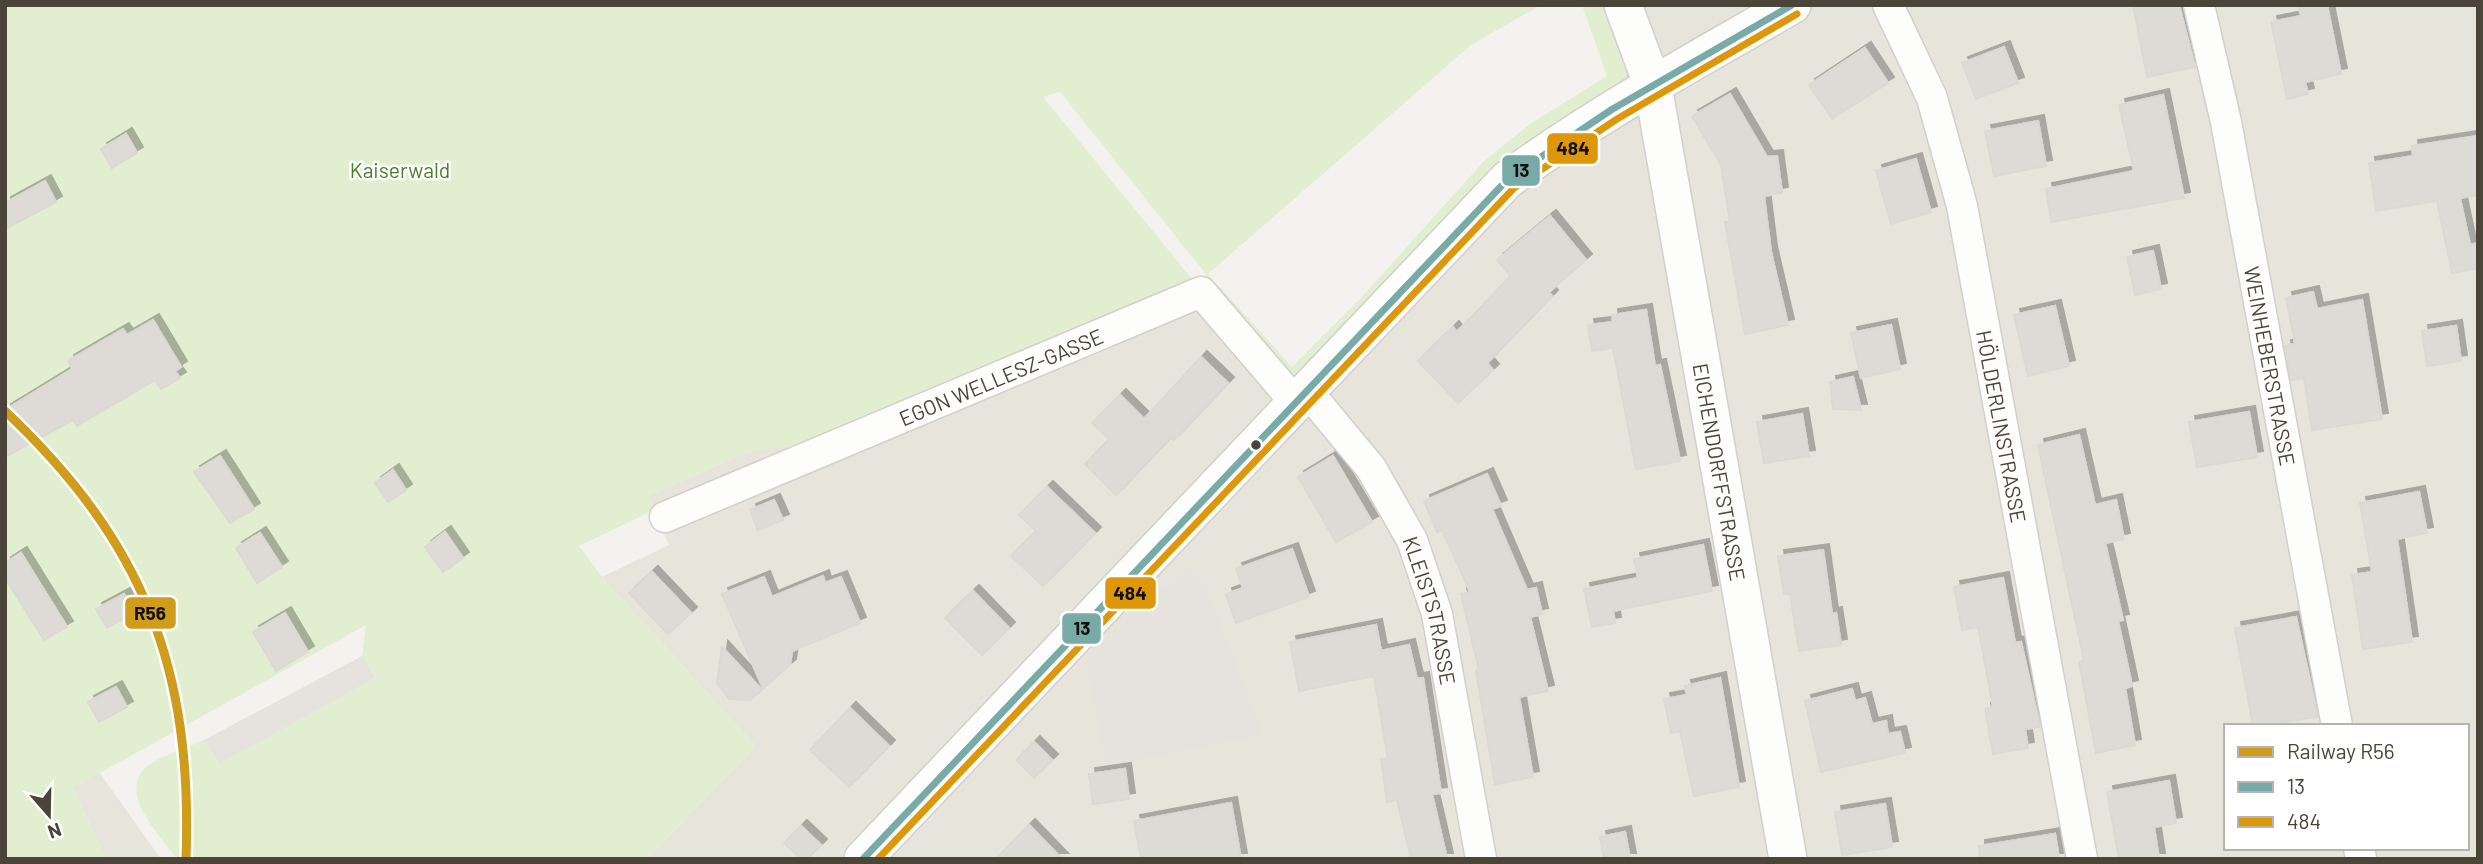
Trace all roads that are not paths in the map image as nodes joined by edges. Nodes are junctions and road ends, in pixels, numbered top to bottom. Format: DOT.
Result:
graph roads {
  1 [pos="1623,5"];
  2 [pos="1792,5"];
  3 [pos="1888,5"];
  4 [pos="2199,5"];
  5 [pos="1653,86"];
  6 [pos="1301,397"];
  7 [pos="665,517"];
  8 [pos="2337,724"];
  9 [pos="863,859"];
  10 [pos="1481,859"];
  11 [pos="1788,859"];
  12 [pos="2082,859"];
  1 -- 5 [label="street, EICHENDORFFSTRASSE"];
  2 -- 5 [label="street"];
  3 -- 12 [label="street, HÖLDERLINSTRASSE"];
  4 -- 8 [label="street, WEINHEBERSTRASSE"];
  5 -- 6 [label="street"];
  5 -- 11 [label="street, EICHENDORFFSTRASSE"];
  6 -- 7 [label="street, EGON WELLESZ-GASSE"];
  6 -- 9 [label="street"];
  6 -- 10 [label="street, KLEISTSTRASSE"];
}
